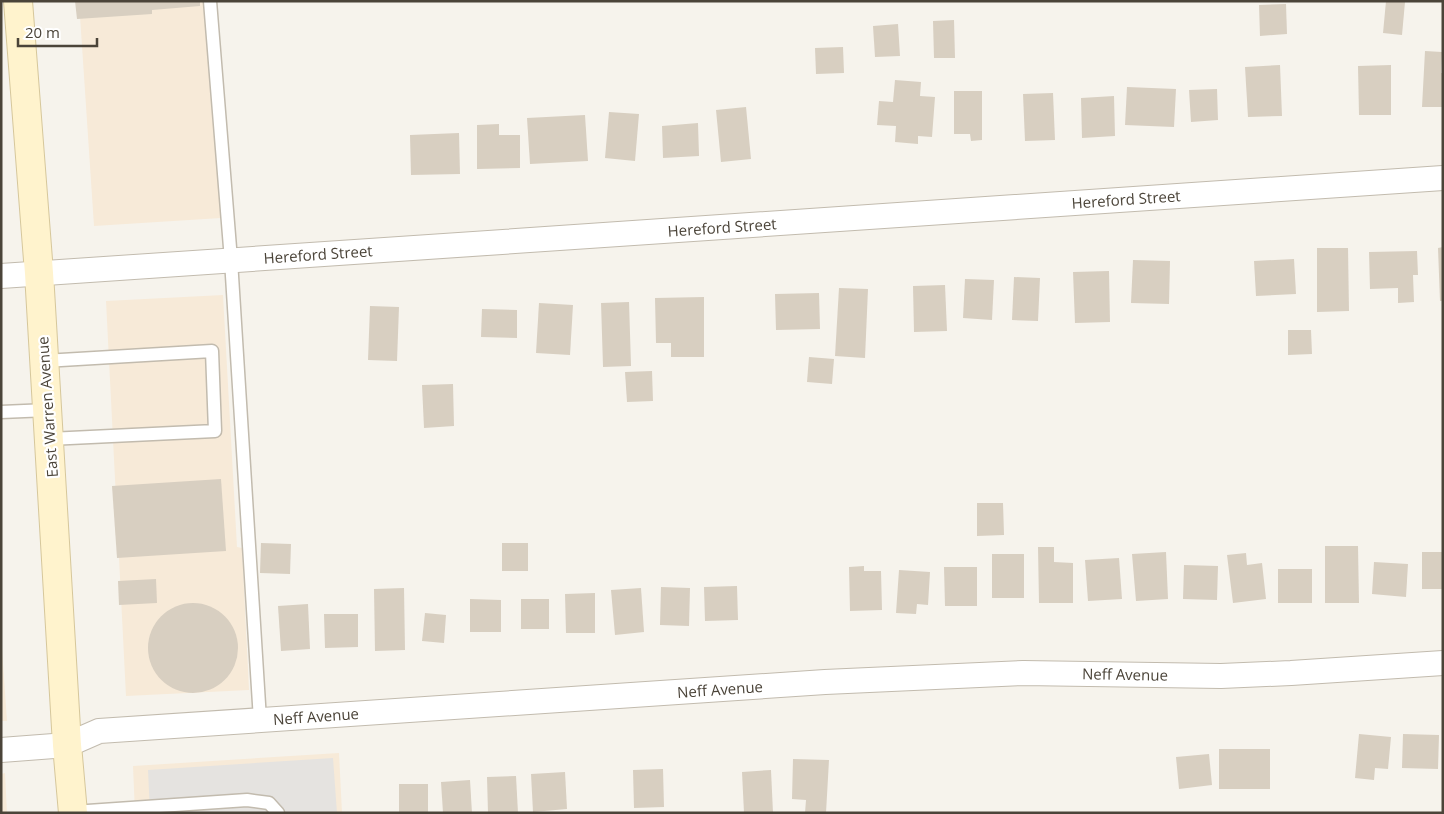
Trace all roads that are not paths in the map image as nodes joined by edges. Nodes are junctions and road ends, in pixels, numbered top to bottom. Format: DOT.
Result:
graph roads {
  1 [pos="18,1"];
  2 [pos="210,1"];
  3 [pos="1443,178"];
  4 [pos="231,260"];
  5 [pos="39,273"];
  6 [pos="1,276"];
  7 [pos="44,361"];
  8 [pos="48,410"];
  9 [pos="1,412"];
  10 [pos="49,439"];
  11 [pos="1443,663"];
  12 [pos="260,720"];
  13 [pos="68,745"];
  14 [pos="1,750"];
  15 [pos="73,812"];
  16 [pos="278,813"];
  1 -- 5 [label="main road, East Warren Avenue"];
  2 -- 4 [label="lane"];
  3 -- 4 [label="street, Hereford Street"];
  4 -- 5 [label="street, Hereford Street"];
  4 -- 12 [label="lane"];
  5 -- 6 [label="street, Hereford Street"];
  5 -- 7 [label="main road, East Warren Avenue"];
  7 -- 8 [label="main road, East Warren Avenue"];
  7 -- 10 [label="lane"];
  8 -- 9 [label="lane"];
  8 -- 10 [label="main road, East Warren Avenue"];
  10 -- 13 [label="main road, East Warren Avenue"];
  11 -- 12 [label="street, Neff Avenue"];
  12 -- 13 [label="street, Neff Avenue"];
  13 -- 14 [label="street, Neff Avenue"];
  13 -- 15 [label="main road, East Warren Avenue"];
  15 -- 16 [label="lane"];
}
